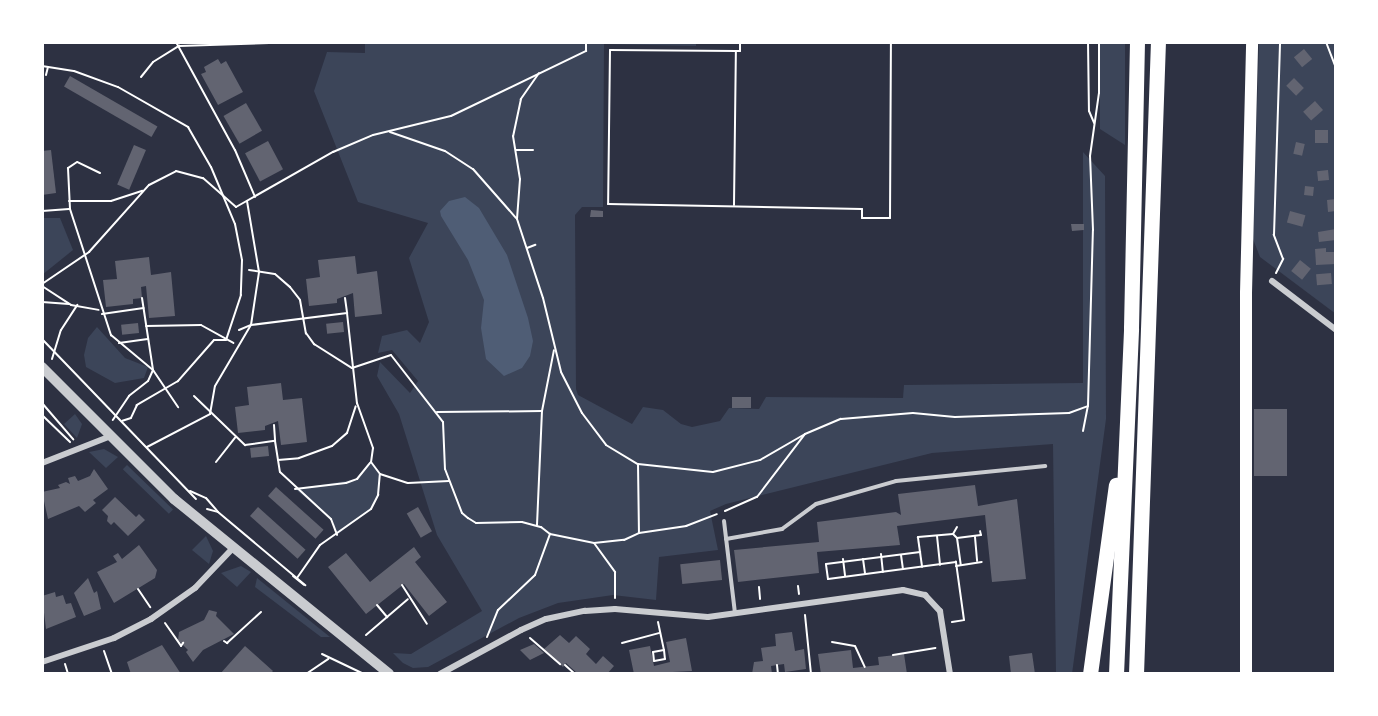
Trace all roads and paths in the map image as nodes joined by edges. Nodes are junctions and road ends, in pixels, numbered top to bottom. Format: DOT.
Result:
graph roads {
  1 [pos="176,42"];
  2 [pos="300,42"];
  3 [pos="586,42"];
  4 [pos="740,42"];
  5 [pos="891,42"];
  6 [pos="1088,42"];
  7 [pos="1098,42"];
  8 [pos="1137,42"];
  9 [pos="1158,42"];
  10 [pos="1252,42"];
  11 [pos="1280,42"];
  12 [pos="1326,42"];
  13 [pos="219,43"];
  14 [pos="264,43"];
  15 [pos="179,46"];
  16 [pos="735,51"];
  17 [pos="42,66"];
  18 [pos="48,67"];
  19 [pos="1336,68"];
  20 [pos="541,71"];
  21 [pos="46,75"];
  22 [pos="141,77"];
  23 [pos="1094,123"];
  24 [pos="390,132"];
  25 [pos="516,150"];
  26 [pos="533,150"];
  27 [pos="100,173"];
  28 [pos="145,190"];
  29 [pos="255,196"];
  30 [pos="225,197"];
  31 [pos="69,201"];
  32 [pos="247,201"];
  33 [pos="734,205"];
  34 [pos="70,209"];
  35 [pos="42,211"];
  36 [pos="516,219"];
  37 [pos="535,245"];
  38 [pos="527,248"];
  39 [pos="86,255"];
  40 [pos="249,270"];
  41 [pos="260,272"];
  42 [pos="1272,281"];
  43 [pos="42,285"];
  44 [pos="142,298"];
  45 [pos="345,298"];
  46 [pos="42,302"];
  47 [pos="77,305"];
  48 [pos="144,308"];
  49 [pos="102,312"];
  50 [pos="346,313"];
  51 [pos="302,319"];
  52 [pos="251,325"];
  53 [pos="146,326"];
  54 [pos="239,330"];
  55 [pos="1336,330"];
  56 [pos="42,339"];
  57 [pos="148,339"];
  58 [pos="226,340"];
  59 [pos="118,343"];
  60 [pos="233,344"];
  61 [pos="555,347"];
  62 [pos="55,352"];
  63 [pos="352,368"];
  64 [pos="45,370"];
  65 [pos="153,370"];
  66 [pos="166,390"];
  67 [pos="194,396"];
  68 [pos="42,403"];
  69 [pos="357,403"];
  70 [pos="1088,406"];
  71 [pos="178,407"];
  72 [pos="1128,408"];
  73 [pos="542,411"];
  74 [pos="437,412"];
  75 [pos="210,414"];
  76 [pos="42,415"];
  77 [pos="117,415"];
  78 [pos="123,421"];
  79 [pos="273,425"];
  80 [pos="1083,430"];
  81 [pos="109,434"];
  82 [pos="805,434"];
  83 [pos="236,438"];
  84 [pos="275,441"];
  85 [pos="147,447"];
  86 [pos="81,448"];
  87 [pos="278,460"];
  88 [pos="216,462"];
  89 [pos="371,462"];
  90 [pos="42,463"];
  91 [pos="638,464"];
  92 [pos="1045,466"];
  93 [pos="380,474"];
  94 [pos="449,481"];
  95 [pos="295,489"];
  96 [pos="190,490"];
  97 [pos="218,513"];
  98 [pos="724,521"];
  99 [pos="537,525"];
  100 [pos="957,527"];
  101 [pos="980,531"];
  102 [pos="922,532"];
  103 [pos="639,533"];
  104 [pos="550,534"];
  105 [pos="953,534"];
  106 [pos="338,535"];
  107 [pos="937,536"];
  108 [pos="975,536"];
  109 [pos="923,537"];
  110 [pos="957,538"];
  111 [pos="726,539"];
  112 [pos="594,543"];
  113 [pos="233,548"];
  114 [pos="920,552"];
  115 [pos="881,555"];
  116 [pos="901,555"];
  117 [pos="863,559"];
  118 [pos="843,560"];
  119 [pos="977,561"];
  120 [pos="982,562"];
  121 [pos="940,565"];
  122 [pos="961,565"];
  123 [pos="956,566"];
  124 [pos="922,567"];
  125 [pos="903,569"];
  126 [pos="883,572"];
  127 [pos="865,574"];
  128 [pos="293,576"];
  129 [pos="845,576"];
  130 [pos="297,578"];
  131 [pos="828,579"];
  132 [pos="402,585"];
  133 [pos="798,586"];
  134 [pos="759,587"];
  135 [pos="138,589"];
  136 [pos="799,594"];
  137 [pos="615,598"];
  138 [pos="408,599"];
  139 [pos="760,599"];
  140 [pos="804,603"];
  141 [pos="377,605"];
  142 [pos="150,607"];
  143 [pos="422,608"];
  144 [pos="417,611"];
  145 [pos="261,612"];
  146 [pos="657,614"];
  147 [pos="735,614"];
  148 [pos="387,617"];
  149 [pos="164,621"];
  150 [pos="427,624"];
  151 [pos="521,630"];
  152 [pos="660,633"];
  153 [pos="366,635"];
  154 [pos="487,637"];
  155 [pos="224,641"];
  156 [pos="832,642"];
  157 [pos="183,643"];
  158 [pos="622,644"];
  159 [pos="946,647"];
  160 [pos="664,650"];
  161 [pos="104,651"];
  162 [pos="322,654"];
  163 [pos="893,655"];
  164 [pos="328,659"];
  165 [pos="661,660"];
  166 [pos="42,662"];
  167 [pos="65,664"];
  168 [pos="560,664"];
  169 [pos="662,664"];
  170 [pos="564,665"];
  171 [pos="777,665"];
  172 [pos="865,667"];
  173 [pos="359,673"];
  174 [pos="69,674"];
  175 [pos="112,674"];
  176 [pos="306,674"];
  177 [pos="364,674"];
  178 [pos="389,674"];
  179 [pos="440,674"];
  180 [pos="575,674"];
  181 [pos="778,674"];
  182 [pos="811,674"];
  183 [pos="950,674"];
  184 [pos="1090,674"];
  185 [pos="1116,674"];
  186 [pos="1136,674"];
  187 [pos="1246,674"];
  1 -- 15 [label="path"];
  2 -- 14 [label="path"];
  3 -- 20 [label="path"];
  4 -- 16 [label="path"];
  5 -- 33 [label="path"];
  6 -- 23 [label="path"];
  7 -- 23 [label="path"];
  8 -- 72 [label="highway"];
  9 -- 186 [label="highway"];
  10 -- 187 [label="main road"];
  11 -- 42 [label="path"];
  12 -- 19 [label="path"];
  13 -- 14 [label="path"];
  13 -- 15 [label="path"];
  15 -- 22 [label="path"];
  15 -- 29 [label="path"];
  16 -- 33 [label="path"];
  16 -- 33 [label="path"];
  17 -- 18 [label="path"];
  18 -- 21 [label="path"];
  18 -- 30 [label="path"];
  20 -- 24 [label="path"];
  20 -- 25 [label="path"];
  23 -- 70 [label="path"];
  24 -- 29 [label="path"];
  24 -- 36 [label="path"];
  25 -- 26 [label="path"];
  25 -- 36 [label="path"];
  27 -- 31 [label="path"];
  28 -- 30 [label="path"];
  28 -- 31 [label="path"];
  28 -- 39 [label="path"];
  29 -- 32 [label="path"];
  30 -- 32 [label="path"];
  30 -- 58 [label="path"];
  31 -- 34 [label="path"];
  32 -- 41 [label="path"];
  34 -- 35 [label="path"];
  34 -- 39 [label="path"];
  36 -- 38 [label="path"];
  37 -- 38 [label="path"];
  38 -- 61 [label="path"];
  39 -- 43 [label="path"];
  39 -- 49 [label="path"];
  40 -- 41 [label="path"];
  41 -- 51 [label="path"];
  41 -- 52 [label="path"];
  42 -- 55 [label="street"];
  43 -- 47 [label="path"];
  44 -- 48 [label="path"];
  45 -- 50 [label="path"];
  46 -- 47 [label="path"];
  47 -- 49 [label="path"];
  47 -- 62 [label="path"];
  48 -- 49 [label="path"];
  48 -- 53 [label="path"];
  49 -- 59 [label="path"];
  50 -- 51 [label="path"];
  50 -- 63 [label="path"];
  51 -- 52 [label="path"];
  51 -- 63 [label="path"];
  52 -- 54 [label="path"];
  52 -- 75 [label="path"];
  53 -- 57 [label="path"];
  53 -- 58 [label="path"];
  56 -- 62 [label="path"];
  57 -- 59 [label="path"];
  57 -- 65 [label="path"];
  58 -- 60 [label="path"];
  58 -- 66 [label="path"];
  59 -- 65 [label="path"];
  61 -- 73 [label="path"];
  61 -- 91 [label="path"];
  62 -- 64 [label="path"];
  62 -- 77 [label="path"];
  63 -- 69 [label="path"];
  63 -- 74 [label="path"];
  64 -- 81 [label="street"];
  65 -- 66 [label="path"];
  65 -- 77 [label="path"];
  66 -- 71 [label="path"];
  66 -- 78 [label="path"];
  67 -- 75 [label="path"];
  68 -- 86 [label="path"];
  69 -- 87 [label="path"];
  69 -- 89 [label="path"];
  70 -- 80 [label="path"];
  70 -- 82 [label="path"];
  72 -- 184 [label="highway"];
  72 -- 185 [label="highway"];
  73 -- 74 [label="path"];
  73 -- 99 [label="path"];
  74 -- 94 [label="path"];
  75 -- 83 [label="path"];
  75 -- 85 [label="path"];
  76 -- 86 [label="path"];
  77 -- 78 [label="path"];
  77 -- 81 [label="path"];
  78 -- 85 [label="path"];
  79 -- 84 [label="path"];
  81 -- 86 [label="street"];
  81 -- 113 [label="street"];
  82 -- 91 [label="path"];
  82 -- 103 [label="path"];
  83 -- 84 [label="path"];
  83 -- 88 [label="path"];
  84 -- 87 [label="path"];
  85 -- 96 [label="path"];
  86 -- 90 [label="street"];
  87 -- 95 [label="path"];
  89 -- 93 [label="path"];
  89 -- 95 [label="path"];
  91 -- 103 [label="path"];
  92 -- 111 [label="lane"];
  93 -- 94 [label="path"];
  93 -- 106 [label="path"];
  94 -- 99 [label="path"];
  95 -- 106 [label="path"];
  96 -- 97 [label="path"];
  96 -- 97 [label="path"];
  97 -- 128 [label="path"];
  98 -- 111 [label="lane"];
  99 -- 104 [label="path"];
  100 -- 105 [label="path"];
  101 -- 108 [label="path"];
  102 -- 109 [label="path"];
  103 -- 112 [label="path"];
  104 -- 112 [label="path"];
  104 -- 154 [label="path"];
  105 -- 107 [label="path"];
  105 -- 110 [label="path"];
  106 -- 130 [label="path"];
  107 -- 109 [label="path"];
  107 -- 121 [label="path"];
  108 -- 110 [label="path"];
  108 -- 119 [label="path"];
  109 -- 114 [label="path"];
  110 -- 122 [label="path"];
  111 -- 147 [label="lane"];
  112 -- 137 [label="path"];
  113 -- 166 [label="street"];
  113 -- 178 [label="street"];
  114 -- 116 [label="path"];
  114 -- 124 [label="path"];
  115 -- 116 [label="path"];
  115 -- 117 [label="path"];
  115 -- 126 [label="path"];
  116 -- 125 [label="path"];
  117 -- 118 [label="path"];
  117 -- 127 [label="path"];
  118 -- 129 [label="path"];
  118 -- 131 [label="path"];
  119 -- 120 [label="path"];
  119 -- 122 [label="path"];
  122 -- 123 [label="path"];
  128 -- 130 [label="path"];
  128 -- 130 [label="path"];
  132 -- 138 [label="path"];
  133 -- 136 [label="path"];
  134 -- 139 [label="path"];
  135 -- 142 [label="path"];
  138 -- 144 [label="path"];
  138 -- 148 [label="path"];
  140 -- 147 [label="street"];
  140 -- 159 [label="street"];
  140 -- 182 [label="path"];
  141 -- 148 [label="path"];
  143 -- 144 [label="path"];
  144 -- 150 [label="path"];
  145 -- 155 [label="path"];
  146 -- 147 [label="street"];
  146 -- 151 [label="street"];
  146 -- 152 [label="path"];
  148 -- 153 [label="path"];
  149 -- 157 [label="path"];
  151 -- 168 [label="path"];
  151 -- 179 [label="street"];
  152 -- 158 [label="path"];
  152 -- 160 [label="path"];
  156 -- 172 [label="path"];
  159 -- 163 [label="path"];
  159 -- 183 [label="street"];
  160 -- 165 [label="path"];
  160 -- 165 [label="path"];
  161 -- 175 [label="path"];
  162 -- 173 [label="path"];
  164 -- 176 [label="path"];
  165 -- 169 [label="path"];
  167 -- 174 [label="path"];
  170 -- 180 [label="path"];
  171 -- 181 [label="path"];
  173 -- 177 [label="path"];
}
